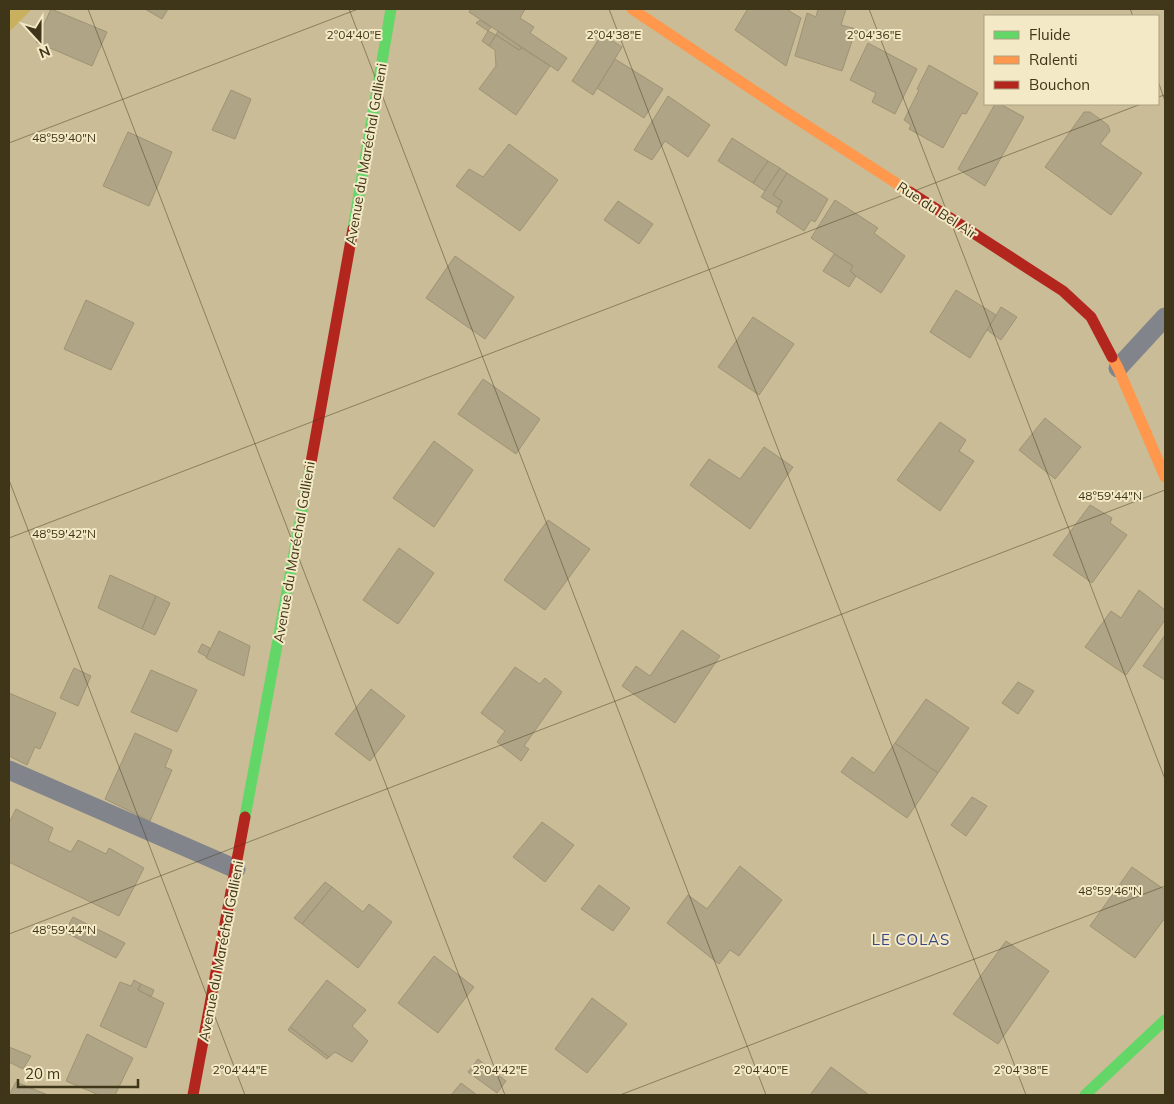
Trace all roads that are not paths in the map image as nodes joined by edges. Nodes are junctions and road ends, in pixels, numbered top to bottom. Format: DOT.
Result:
graph roads {
  1 [pos="391,9"];
  2 [pos="632,9"];
  3 [pos="1165,317"];
  4 [pos="1118,368"];
  5 [pos="1165,477"];
  6 [pos="9,770"];
  7 [pos="236,869"];
  8 [pos="1165,1020"];
  9 [pos="193,1095"];
  10 [pos="1085,1095"];
  1 -- 7 [label="street, Avenue du Maréchal Gallieni"];
  2 -- 4 [label="street, Rue du Bel Air"];
  3 -- 4 [label="lane"];
  4 -- 5 [label="street, Rue du Bel Air"];
  6 -- 7 [label="lane"];
  7 -- 9 [label="street, Avenue du Maréchal Gallieni"];
  8 -- 10 [label="street"];
}
